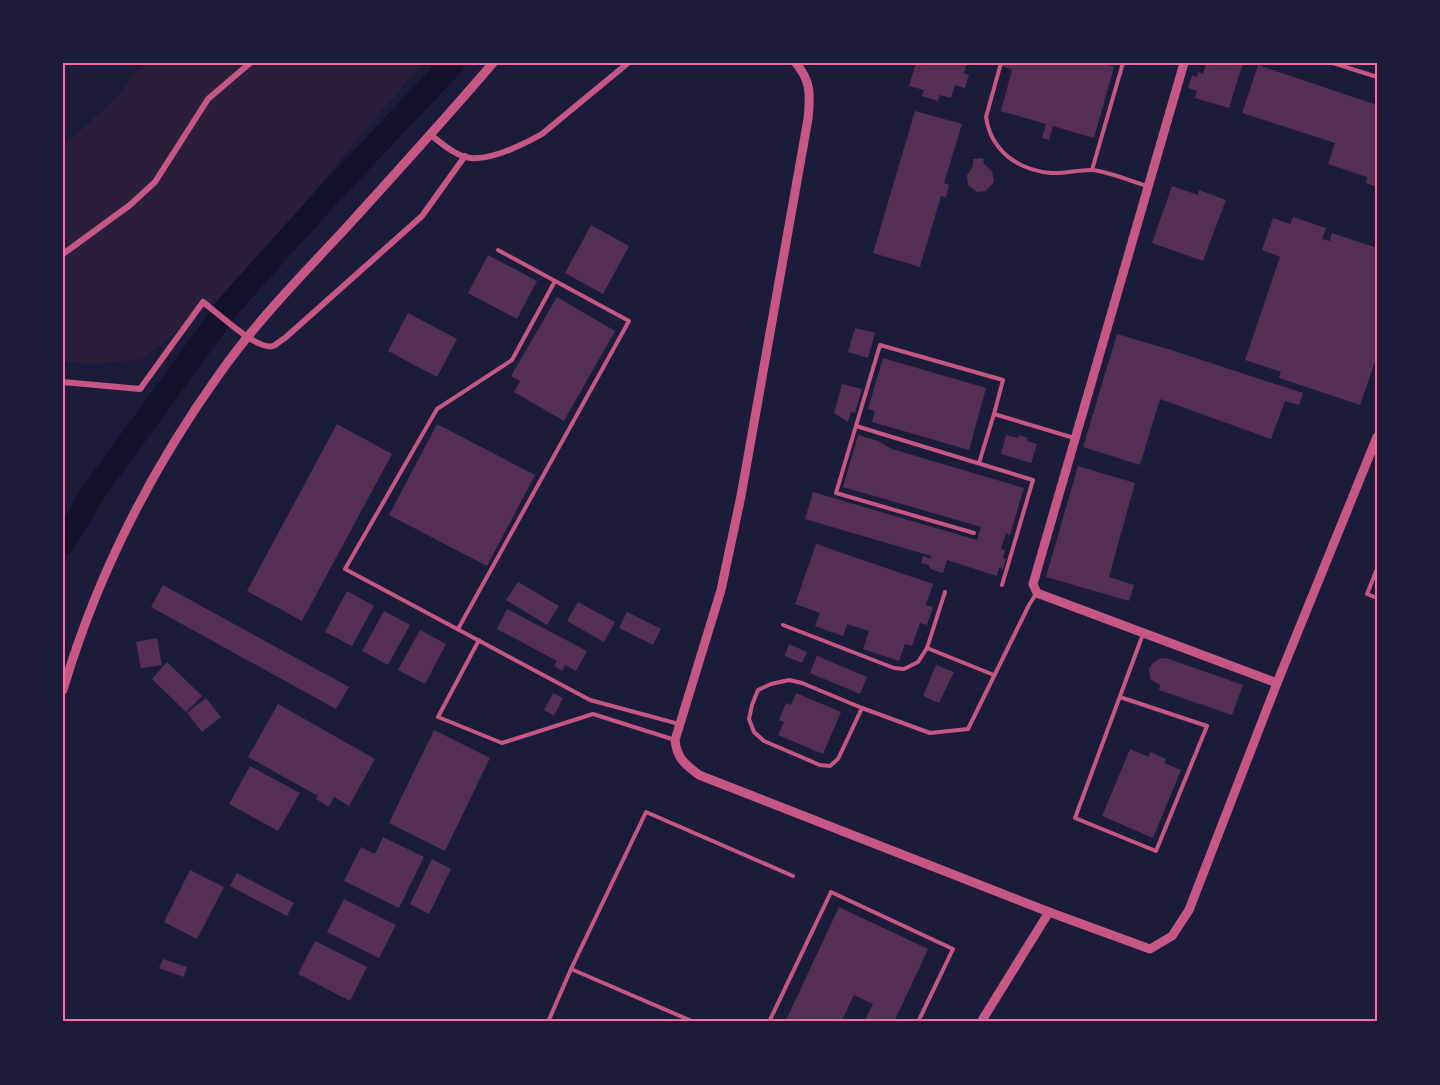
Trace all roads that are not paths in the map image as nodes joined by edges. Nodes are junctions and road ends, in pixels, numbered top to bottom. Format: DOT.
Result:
graph roads {
  1 [pos="250,63"];
  2 [pos="494,63"];
  3 [pos="628,63"];
  4 [pos="796,63"];
  5 [pos="1001,63"];
  6 [pos="1122,63"];
  7 [pos="1184,63"];
  8 [pos="1333,63"];
  9 [pos="1377,77"];
  10 [pos="431,135"];
  11 [pos="465,156"];
  12 [pos="1092,170"];
  13 [pos="1148,186"];
  14 [pos="498,250"];
  15 [pos="63,254"];
  16 [pos="555,281"];
  17 [pos="248,337"];
  18 [pos="63,382"];
  19 [pos="994,414"];
  20 [pos="856,426"];
  21 [pos="1377,437"];
  22 [pos="1075,438"];
  23 [pos="1375,451"];
  24 [pos="979,463"];
  25 [pos="974,533"];
  26 [pos="1377,569"];
  27 [pos="1002,585"];
  28 [pos="945,592"];
  29 [pos="1037,593"];
  30 [pos="1377,598"];
  31 [pos="783,625"];
  32 [pos="458,629"];
  33 [pos="1143,633"];
  34 [pos="479,640"];
  35 [pos="927,648"];
  36 [pos="994,675"];
  37 [pos="1277,683"];
  38 [pos="63,690"];
  39 [pos="1120,697"];
  40 [pos="862,708"];
  41 [pos="680,724"];
  42 [pos="675,740"];
  43 [pos="793,876"];
  44 [pos="1048,912"];
  45 [pos="572,969"];
  46 [pos="548,1022"];
  47 [pos="694,1022"];
  48 [pos="770,1022"];
  49 [pos="918,1022"];
  50 [pos="981,1022"];
  1 -- 15 [label="street"];
  2 -- 10 [label="street"];
  3 -- 11 [label="street"];
  4 -- 41 [label="street"];
  5 -- 12 [label="lane"];
  6 -- 12 [label="lane"];
  7 -- 13 [label="street"];
  8 -- 9 [label="lane"];
  10 -- 11 [label="street"];
  10 -- 17 [label="street"];
  11 -- 17 [label="street"];
  12 -- 13 [label="lane"];
  13 -- 22 [label="street"];
  14 -- 16 [label="lane"];
  16 -- 32 [label="lane"];
  16 -- 32 [label="lane"];
  17 -- 18 [label="street"];
  17 -- 38 [label="street"];
  19 -- 20 [label="lane"];
  19 -- 22 [label="lane"];
  19 -- 24 [label="lane"];
  20 -- 24 [label="lane"];
  20 -- 25 [label="lane"];
  21 -- 23 [label="street"];
  22 -- 29 [label="street"];
  23 -- 37 [label="street"];
  24 -- 27 [label="lane"];
  26 -- 30 [label="lane"];
  28 -- 35 [label="lane"];
  29 -- 33 [label="street"];
  29 -- 36 [label="lane"];
  31 -- 35 [label="lane"];
  32 -- 34 [label="lane"];
  33 -- 37 [label="street"];
  33 -- 39 [label="lane"];
  34 -- 41 [label="lane"];
  34 -- 42 [label="lane"];
  35 -- 36 [label="lane"];
  36 -- 40 [label="lane"];
  37 -- 44 [label="street"];
  39 -- 39 [label="lane"];
  40 -- 40 [label="lane"];
  41 -- 42 [label="street"];
  42 -- 44 [label="street"];
  43 -- 45 [label="lane"];
  44 -- 50 [label="street"];
  45 -- 46 [label="lane"];
  45 -- 47 [label="lane"];
  48 -- 49 [label="lane"];
}
